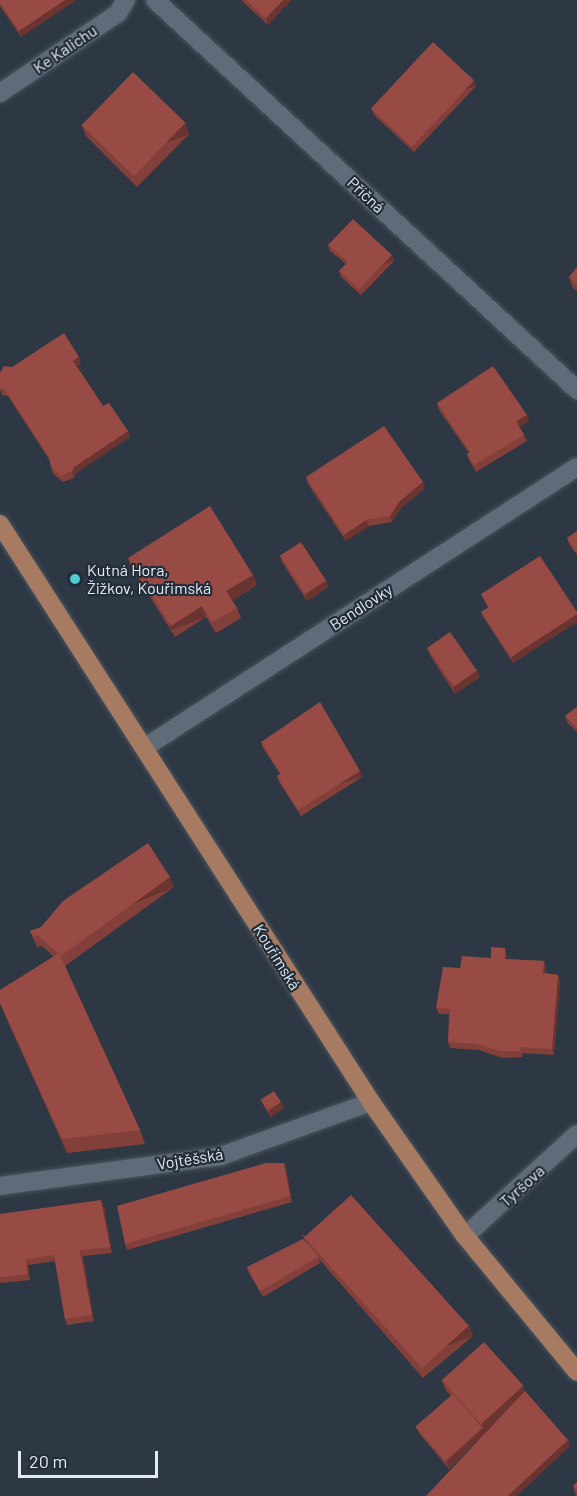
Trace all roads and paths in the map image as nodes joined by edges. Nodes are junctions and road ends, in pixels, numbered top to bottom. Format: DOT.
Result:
graph roads {
  1 [pos="126,0"];
  2 [pos="155,0"];
  3 [pos="0,93"];
  4 [pos="577,390"];
  5 [pos="577,467"];
  6 [pos="0,524"];
  7 [pos="144,748"];
  8 [pos="371,1102"];
  9 [pos="577,1134"];
  10 [pos="0,1186"];
  11 [pos="465,1236"];
  12 [pos="577,1372"];
  1 -- 3 [label="street, Ke Kalichu"];
  2 -- 4 [label="street, Příčná"];
  5 -- 7 [label="street, Bendlovky"];
  6 -- 7 [label="main road, Kouřimská"];
  7 -- 8 [label="main road, Kouřimská"];
  8 -- 10 [label="street, Vojtěšská"];
  8 -- 11 [label="main road, Kouřimská"];
  9 -- 11 [label="street, Tyršova"];
  11 -- 12 [label="main road, Kouřimská"];
}
